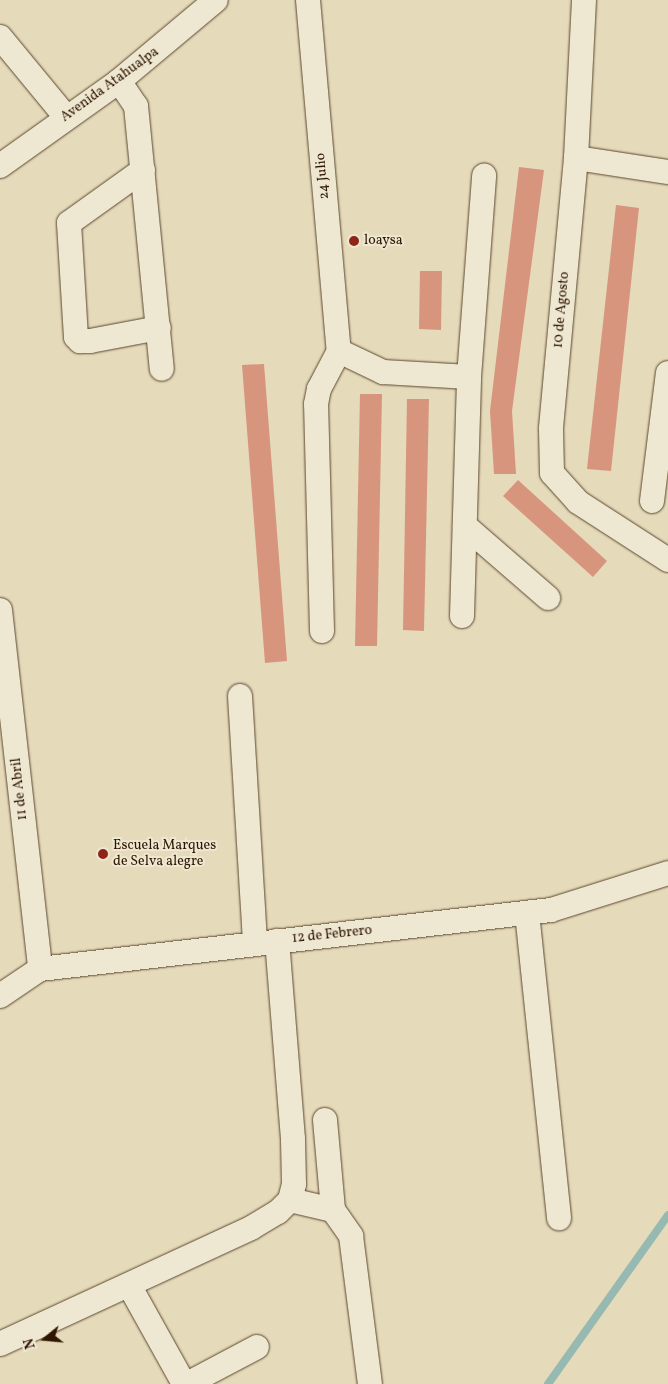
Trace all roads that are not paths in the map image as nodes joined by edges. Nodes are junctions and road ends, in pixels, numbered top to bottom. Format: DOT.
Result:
graph roads {
  1 [pos="216,0"];
  2 [pos="308,0"];
  3 [pos="584,0"];
  4 [pos="0,37"];
  5 [pos="119,82"];
  6 [pos="66,117"];
  7 [pos="576,158"];
  8 [pos="0,166"];
  9 [pos="143,170"];
  10 [pos="668,172"];
  11 [pos="484,176"];
  12 [pos="159,328"];
  13 [pos="339,351"];
  14 [pos="162,369"];
  15 [pos="668,373"];
  16 [pos="468,377"];
  17 [pos="652,501"];
  18 [pos="466,526"];
  19 [pos="668,560"];
  20 [pos="548,598"];
  21 [pos="0,610"];
  22 [pos="462,616"];
  23 [pos="322,631"];
  24 [pos="240,696"];
  25 [pos="668,873"];
  26 [pos="527,913"];
  27 [pos="266,942"];
  28 [pos="40,969"];
  29 [pos="0,996"];
  30 [pos="325,1120"];
  31 [pos="290,1200"];
  32 [pos="334,1210"];
  33 [pos="559,1218"];
  34 [pos="129,1285"];
  35 [pos="0,1344"];
  36 [pos="257,1347"];
  37 [pos="185,1384"];
  38 [pos="370,1384"];
  1 -- 5 [label="street, Avenida Atahualpa"];
  2 -- 13 [label="street, 24 Julio"];
  3 -- 7 [label="street, 10 de Agosto"];
  4 -- 6 [label="street"];
  5 -- 6 [label="street, Avenida Atahualpa"];
  5 -- 9 [label="street"];
  6 -- 8 [label="street, Avenida Atahualpa"];
  7 -- 10 [label="street"];
  7 -- 19 [label="street, 10 de Agosto"];
  9 -- 12 [label="street"];
  9 -- 12 [label="street"];
  11 -- 16 [label="street"];
  12 -- 14 [label="street"];
  13 -- 16 [label="street"];
  13 -- 23 [label="street"];
  15 -- 17 [label="street"];
  16 -- 18 [label="street"];
  18 -- 20 [label="street"];
  18 -- 22 [label="street"];
  21 -- 28 [label="street, 11 de Abril"];
  24 -- 27 [label="street"];
  25 -- 26 [label="street, 12 de Febrero"];
  26 -- 27 [label="street, 12 de Febrero"];
  26 -- 33 [label="street"];
  27 -- 28 [label="street, 12 de Febrero"];
  27 -- 31 [label="street"];
  28 -- 29 [label="street, 12 de Febrero"];
  30 -- 32 [label="street"];
  31 -- 32 [label="street"];
  31 -- 34 [label="street"];
  32 -- 38 [label="street"];
  34 -- 35 [label="street"];
  34 -- 37 [label="street"];
  36 -- 37 [label="street"];
}
